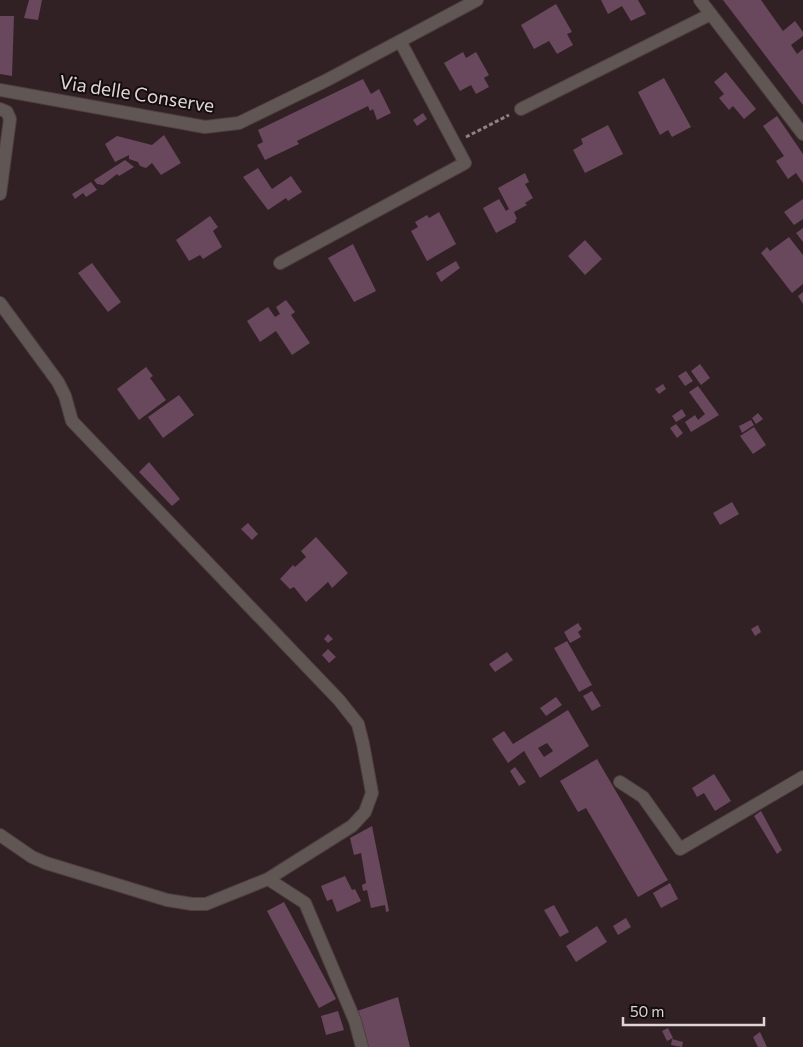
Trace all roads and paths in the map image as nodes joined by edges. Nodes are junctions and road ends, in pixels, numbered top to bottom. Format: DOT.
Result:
graph roads {
  1 [pos="477,0"];
  2 [pos="700,0"];
  3 [pos="711,14"];
  4 [pos="400,41"];
  5 [pos="0,90"];
  6 [pos="0,108"];
  7 [pos="521,108"];
  8 [pos="803,134"];
  9 [pos="456,142"];
  10 [pos="0,194"];
  11 [pos="280,263"];
  12 [pos="0,302"];
  13 [pos="803,777"];
  14 [pos="620,782"];
  15 [pos="0,835"];
  16 [pos="268,879"];
  17 [pos="362,1047"];
  1 -- 4 [label="street, Via delle Conserve"];
  2 -- 3 [label="street"];
  3 -- 7 [label="street"];
  3 -- 8 [label="street"];
  4 -- 5 [label="street, Via delle Conserve"];
  4 -- 9 [label="street"];
  6 -- 10 [label="street"];
  7 -- 9 [label="path"];
  9 -- 11 [label="street"];
  12 -- 16 [label="street"];
  13 -- 14 [label="street"];
  15 -- 16 [label="street"];
  16 -- 17 [label="street"];
}
